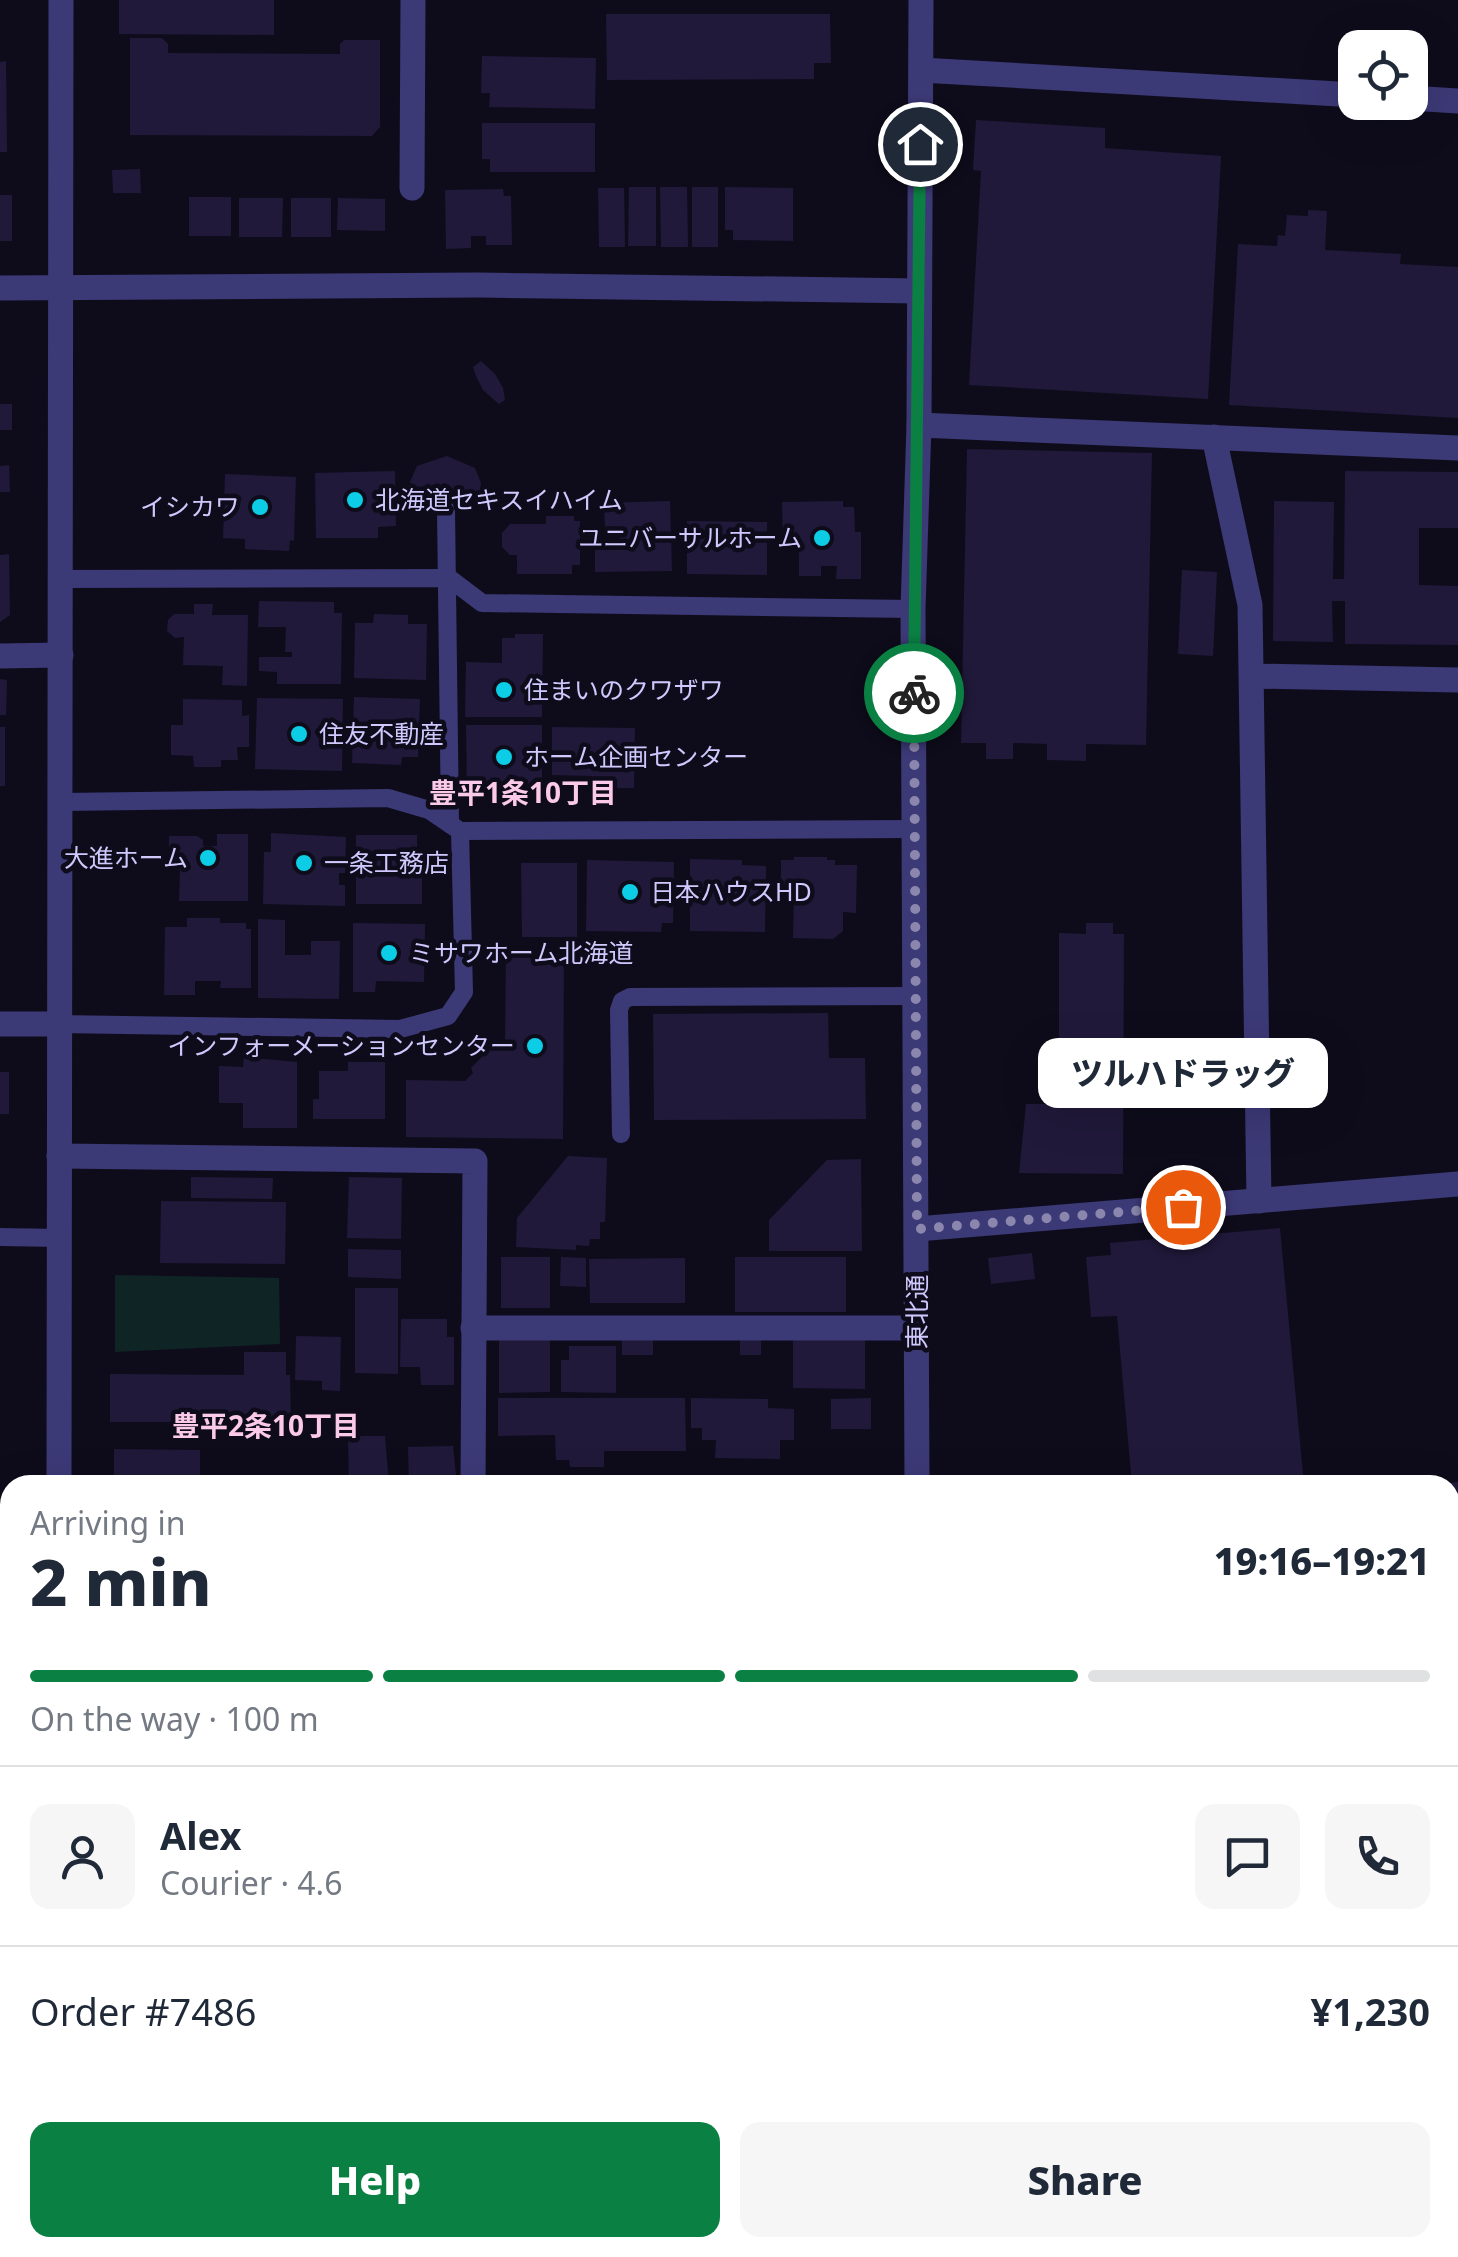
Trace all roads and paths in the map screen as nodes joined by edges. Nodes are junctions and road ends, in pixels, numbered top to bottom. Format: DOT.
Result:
graph roads {
  1 [pos="61,0"];
  2 [pos="413,0"];
  3 [pos="921,0"];
  4 [pos="921,70"];
  5 [pos="1338,94"];
  6 [pos="1428,99"];
  7 [pos="1458,101"];
  8 [pos="412,188"];
  9 [pos="0,288"];
  10 [pos="60,289"];
  11 [pos="919,291"];
  12 [pos="919,425"];
  13 [pos="1214,437"];
  14 [pos="1458,448"];
  15 [pos="446,510"];
  16 [pos="61,578"];
  17 [pos="449,578"];
  18 [pos="914,610"];
  19 [pos="0,656"];
  20 [pos="62,656"];
  21 [pos="1252,676"];
  22 [pos="1458,680"];
  23 [pos="61,802"];
  24 [pos="455,828"];
  25 [pos="915,829"];
  26 [pos="915,996"];
  27 [pos="0,1024"];
  28 [pos="58,1024"];
  29 [pos="621,1134"];
  30 [pos="60,1156"];
  31 [pos="1458,1184"];
  32 [pos="1259,1200"];
  33 [pos="917,1229"];
  34 [pos="0,1237"];
  35 [pos="60,1238"];
  36 [pos="473,1328"];
  37 [pos="916,1328"];
  38 [pos="58,1475"];
  39 [pos="473,1475"];
  40 [pos="917,1475"];
  1 -- 10 [label="street"];
  2 -- 8 [label="street"];
  3 -- 4 [label="street, 東北通"];
  4 -- 5 [label="street"];
  4 -- 11 [label="street, 東北通"];
  6 -- 7 [label="street"];
  9 -- 10 [label="street"];
  10 -- 11 [label="street"];
  10 -- 16 [label="street"];
  11 -- 12 [label="street, 東北通"];
  12 -- 13 [label="street"];
  12 -- 18 [label="street, 東北通"];
  13 -- 14 [label="street"];
  13 -- 21 [label="street"];
  15 -- 17 [label="lane"];
  16 -- 17 [label="lane"];
  16 -- 20 [label="street"];
  17 -- 18 [label="lane"];
  17 -- 24 [label="lane"];
  18 -- 25 [label="street, 東北通"];
  19 -- 20 [label="street"];
  20 -- 23 [label="street"];
  21 -- 22 [label="street"];
  21 -- 32 [label="street"];
  23 -- 24 [label="lane"];
  23 -- 28 [label="street"];
  24 -- 25 [label="lane"];
  24 -- 28 [label="lane"];
  25 -- 26 [label="street, 東北通"];
  26 -- 29 [label="lane"];
  26 -- 33 [label="street, 東北通"];
  27 -- 28 [label="street"];
  28 -- 30 [label="street"];
  30 -- 35 [label="street"];
  30 -- 36 [label="street"];
  31 -- 32 [label="street"];
  32 -- 33 [label="street"];
  33 -- 37 [label="street, 東北通"];
  34 -- 35 [label="lane"];
  35 -- 38 [label="street"];
  36 -- 37 [label="street"];
  36 -- 39 [label="street"];
  37 -- 40 [label="street, 東北通"];
}
